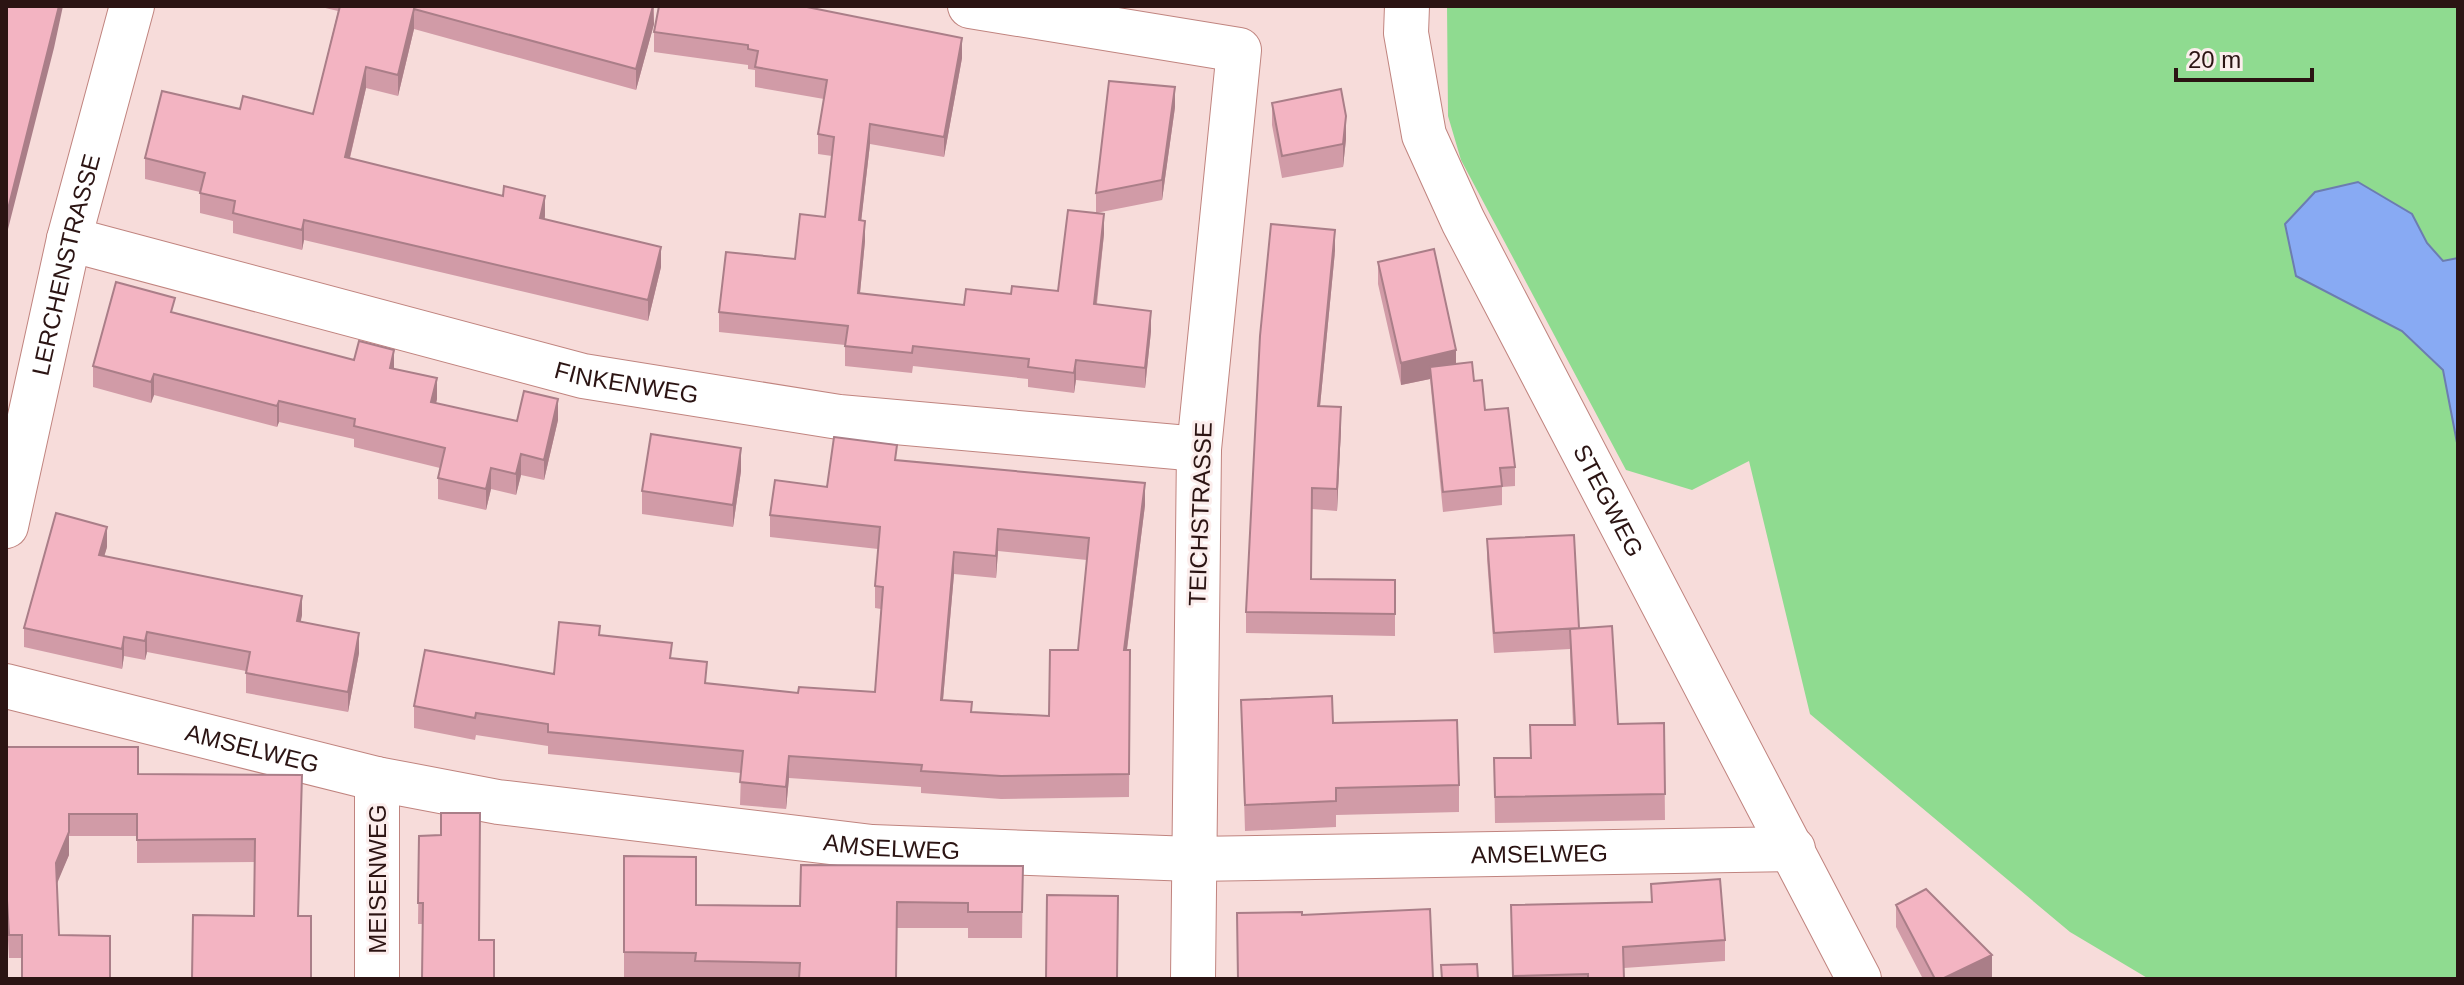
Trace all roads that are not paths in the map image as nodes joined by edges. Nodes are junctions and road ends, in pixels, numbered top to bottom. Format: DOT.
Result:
graph roads {
  1 [pos="132,6"];
  2 [pos="970,6"];
  3 [pos="1407,6"];
  4 [pos="69,239"];
  5 [pos="1199,449"];
  6 [pos="6,526"];
  7 [pos="6,686"];
  8 [pos="377,779"];
  9 [pos="1793,849"];
  10 [pos="1192,859"];
  11 [pos="377,979"];
  12 [pos="1193,979"];
  13 [pos="1859,979"];
  1 -- 4 [label="street, LERCHENSTRASSE"];
  2 -- 5 [label="street, TEICHSTRASSE"];
  3 -- 9 [label="street, STEGWEG"];
  4 -- 5 [label="street, FINKENWEG"];
  4 -- 6 [label="street, LERCHENSTRASSE"];
  5 -- 10 [label="street, TEICHSTRASSE"];
  7 -- 8 [label="street, AMSELWEG"];
  8 -- 10 [label="street, AMSELWEG"];
  8 -- 11 [label="street, MEISENWEG"];
  9 -- 10 [label="street, AMSELWEG"];
  9 -- 13 [label="street, STEGWEG"];
  10 -- 12 [label="street, TEICHSTRASSE"];
}
